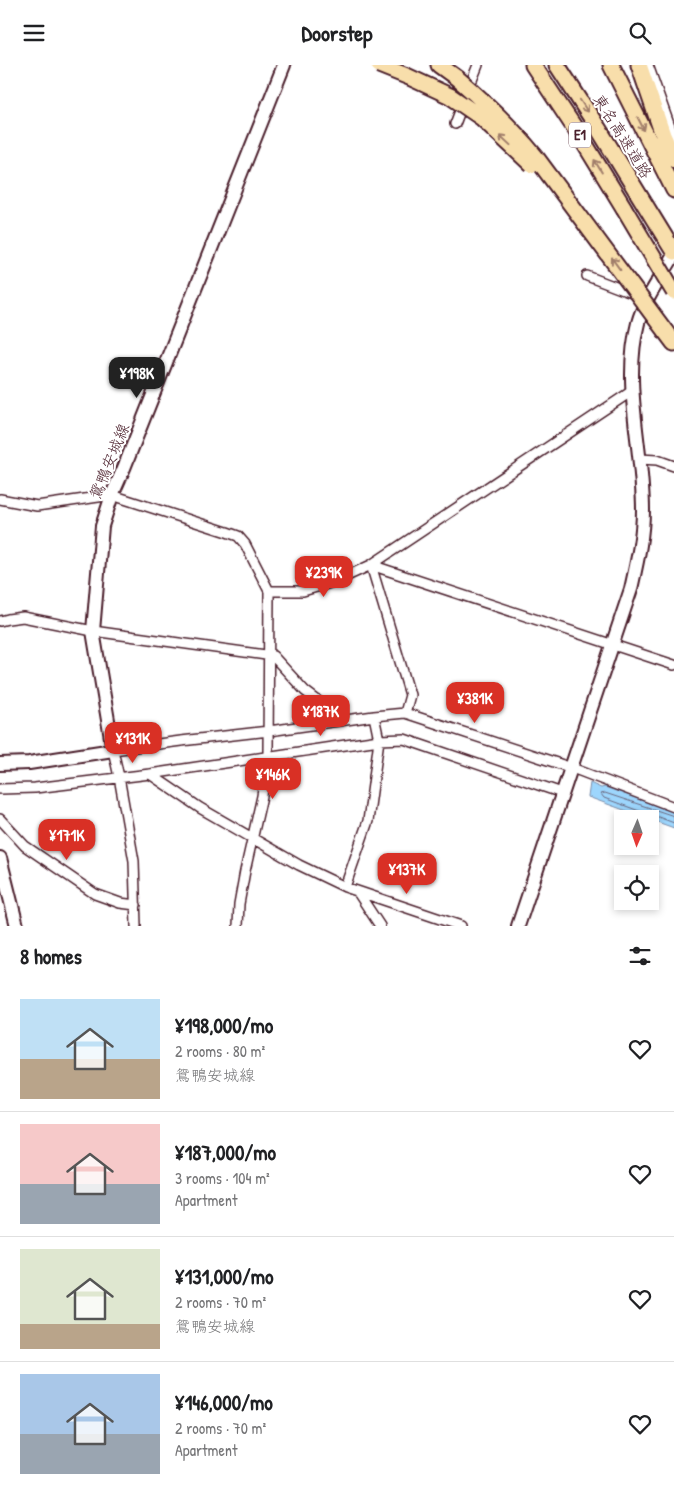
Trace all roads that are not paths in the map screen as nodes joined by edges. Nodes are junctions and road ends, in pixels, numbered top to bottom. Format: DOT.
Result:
graph roads {
  1 [pos="284,65"];
  2 [pos="379,65"];
  3 [pos="439,65"];
  4 [pos="478,65"];
  5 [pos="533,65"];
  6 [pos="557,65"];
  7 [pos="611,65"];
  8 [pos="639,65"];
  9 [pos="648,65"];
  10 [pos="455,124"];
  11 [pos="674,138"];
  12 [pos="674,159"];
  13 [pos="674,189"];
  14 [pos="587,225"];
  15 [pos="674,254"];
  16 [pos="587,276"];
  17 [pos="674,292"];
  18 [pos="649,299"];
  19 [pos="670,337"];
  20 [pos="632,391"];
  21 [pos="640,459"];
  22 [pos="674,466"];
  23 [pos="112,495"];
  24 [pos="0,499"];
  25 [pos="371,565"];
  26 [pos="269,591"];
  27 [pos="0,621"];
  28 [pos="93,631"];
  29 [pos="613,644"];
  30 [pos="268,655"];
  31 [pos="674,665"];
  32 [pos="406,713"];
  33 [pos="374,716"];
  34 [pos="337,721"];
  35 [pos="269,733"];
  36 [pos="379,740"];
  37 [pos="113,753"];
  38 [pos="268,755"];
  39 [pos="0,764"];
  40 [pos="571,770"];
  41 [pos="150,774"];
  42 [pos="119,776"];
  43 [pos="0,789"];
  44 [pos="563,792"];
  45 [pos="674,807"];
  46 [pos="0,819"];
  47 [pos="252,837"];
  48 [pos="0,858"];
  49 [pos="346,887"];
  50 [pos="357,891"];
  51 [pos="136,905"];
  52 [pos="17,926"];
  53 [pos="136,926"];
  54 [pos="238,926"];
  55 [pos="380,926"];
  56 [pos="461,926"];
  57 [pos="518,926"];
  1 -- 23 [label="main road, 鴛鴨安城線"];
  14 -- 2 [label="highway, one-way, bridge"];
  3 -- 14 [label="highway, bridge"];
  4 -- 10 [label="street"];
  17 -- 5 [label="highway, E1, one-way, bridge"];
  6 -- 15 [label="highway, 東名高速道路 / E1, one-way"];
  7 -- 13 [label="highway, one-way"];
  8 -- 12 [label="highway"];
  9 -- 11 [label="street"];
  19 -- 14 [label="highway, one-way, bridge"];
  15 -- 18 [label="main road"];
  16 -- 18 [label="street"];
  18 -- 20 [label="main road"];
  20 -- 21 [label="main road"];
  20 -- 25 [label="street"];
  21 -- 22 [label="street"];
  21 -- 29 [label="main road"];
  23 -- 24 [label="street"];
  23 -- 26 [label="street"];
  23 -- 28 [label="main road, 鴛鴨安城線"];
  25 -- 26 [label="street"];
  25 -- 29 [label="street"];
  25 -- 32 [label="street"];
  26 -- 30 [label="street"];
  27 -- 28 [label="street"];
  28 -- 30 [label="street"];
  28 -- 37 [label="main road, 鴛鴨安城線"];
  29 -- 31 [label="street"];
  29 -- 40 [label="main road"];
  30 -- 34 [label="street"];
  30 -- 35 [label="street"];
  32 -- 33 [label="street"];
  32 -- 40 [label="street"];
  33 -- 34 [label="street"];
  33 -- 36 [label="street"];
  34 -- 35 [label="street"];
  35 -- 37 [label="street"];
  35 -- 38 [label="street"];
  36 -- 38 [label="street"];
  36 -- 44 [label="street"];
  36 -- 49 [label="street"];
  37 -- 39 [label="main road"];
  37 -- 42 [label="street"];
  38 -- 41 [label="street"];
  38 -- 47 [label="street"];
  40 -- 44 [label="main road"];
  40 -- 45 [label="street"];
  41 -- 42 [label="street"];
  41 -- 47 [label="street"];
  42 -- 43 [label="street"];
  42 -- 51 [label="street"];
  44 -- 57 [label="main road"];
  46 -- 51 [label="street"];
  47 -- 49 [label="street"];
  47 -- 54 [label="street"];
  48 -- 52 [label="main road"];
  49 -- 50 [label="street"];
  50 -- 55 [label="street"];
  50 -- 56 [label="street"];
  51 -- 53 [label="street"];
}
